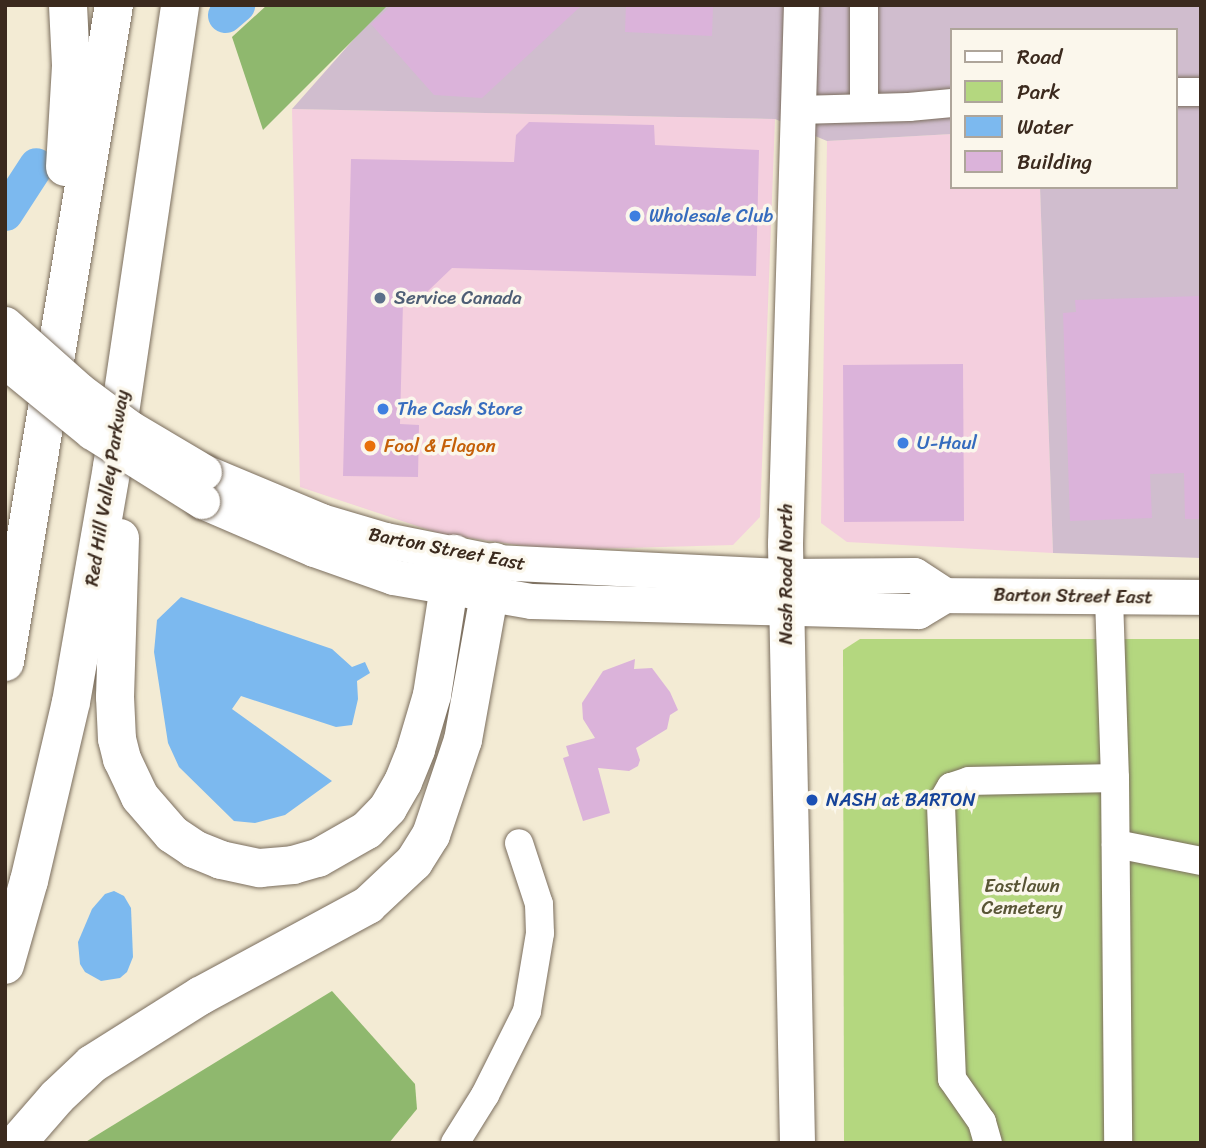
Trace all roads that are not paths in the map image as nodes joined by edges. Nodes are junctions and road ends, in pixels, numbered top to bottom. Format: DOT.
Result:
graph roads {
  1 [pos="68,5"];
  2 [pos="114,5"];
  3 [pos="180,5"];
  4 [pos="801,5"];
  5 [pos="864,5"];
  6 [pos="1178,92"];
  7 [pos="1201,92"];
  8 [pos="950,103"];
  9 [pos="864,107"];
  10 [pos="798,110"];
  11 [pos="70,267"];
  12 [pos="5,324"];
  13 [pos="5,360"];
  14 [pos="112,467"];
  15 [pos="203,487"];
  16 [pos="452,572"];
  17 [pos="493,579"];
  18 [pos="785,593"];
  19 [pos="1201,597"];
  20 [pos="1109,598"];
  21 [pos="5,662"];
  22 [pos="1115,778"];
  23 [pos="519,843"];
  24 [pos="1116,844"];
  25 [pos="1201,861"];
  26 [pos="5,965"];
  27 [pos="17,1143"];
  28 [pos="455,1143"];
  29 [pos="797,1143"];
  30 [pos="988,1143"];
  31 [pos="1118,1143"];
  1 -- 11 [label="highway"];
  2 -- 11 [label="highway"];
  3 -- 14 [label="highway, Red Hill Valley Parkway"];
  4 -- 10 [label="main road, Nash Road North"];
  5 -- 9 [label="street"];
  6 -- 7 [label="street"];
  8 -- 9 [label="street"];
  9 -- 10 [label="street"];
  10 -- 18 [label="main road, Nash Road North"];
  11 -- 21 [label="highway"];
  12 -- 15 [label="main road, Barton Street East, bridge"];
  13 -- 15 [label="main road, Barton Street East, bridge"];
  14 -- 16 [label="highway"];
  14 -- 26 [label="highway, Red Hill Valley Parkway"];
  15 -- 16 [label="main road, Barton Street East"];
  16 -- 17 [label="main road, Barton Street East"];
  17 -- 18 [label="main road, Barton Street East"];
  17 -- 27 [label="highway"];
  18 -- 20 [label="main road, Barton Street East"];
  18 -- 29 [label="main road, Nash Road North"];
  19 -- 20 [label="main road, Barton Street East"];
  20 -- 22 [label="street"];
  22 -- 24 [label="street"];
  22 -- 30 [label="street"];
  23 -- 28 [label="street"];
  24 -- 25 [label="street"];
  24 -- 31 [label="street"];
}
